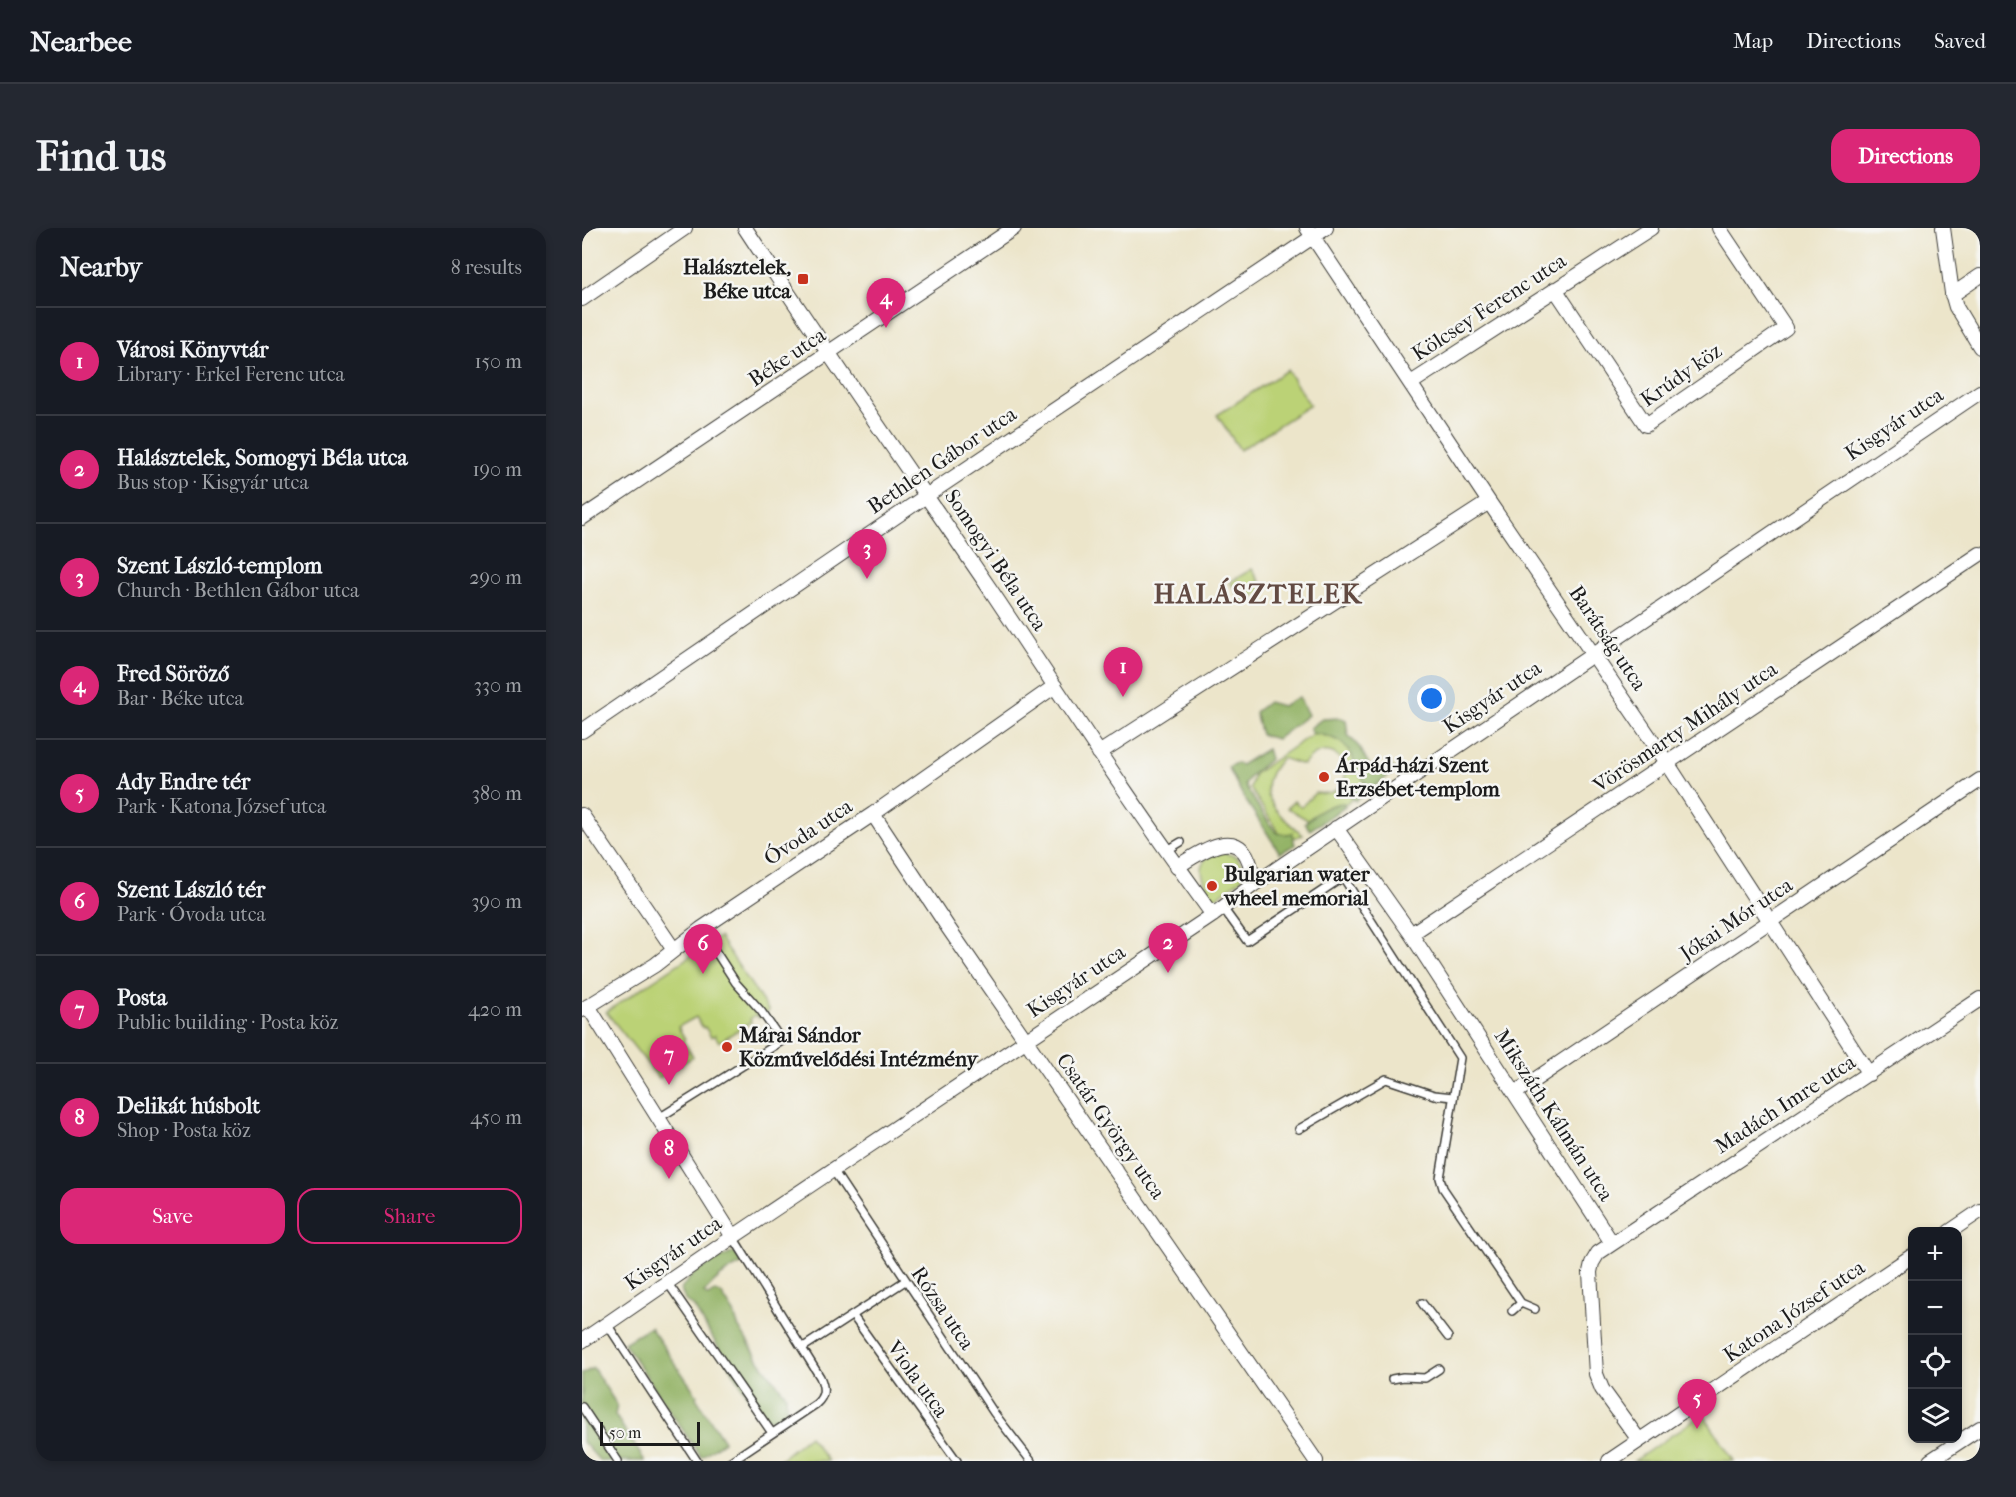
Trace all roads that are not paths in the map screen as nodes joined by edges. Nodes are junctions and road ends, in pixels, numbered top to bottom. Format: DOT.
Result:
graph roads {
  1 [pos="685,228"];
  2 [pos="745,228"];
  3 [pos="1014,228"];
  4 [pos="1326,228"];
  5 [pos="1651,228"];
  6 [pos="1719,228"];
  7 [pos="1943,228"];
  8 [pos="1310,232"];
  9 [pos="1980,276"];
  10 [pos="1556,289"];
  11 [pos="1952,295"];
  12 [pos="582,299"];
  13 [pos="1980,347"];
  14 [pos="828,354"];
  15 [pos="1411,383"];
  16 [pos="1980,392"];
  17 [pos="926,496"];
  18 [pos="1489,502"];
  19 [pos="582,518"];
  20 [pos="1980,554"];
  21 [pos="1593,653"];
  22 [pos="1055,686"];
  23 [pos="582,730"];
  24 [pos="1099,753"];
  25 [pos="1668,764"];
  26 [pos="1980,780"];
  27 [pos="873,814"];
  28 [pos="582,815"];
  29 [pos="1336,828"];
  30 [pos="1181,842"];
  31 [pos="1166,851"];
  32 [pos="1177,867"];
  33 [pos="1253,885"];
  34 [pos="1218,911"];
  35 [pos="1770,921"];
  36 [pos="702,929"];
  37 [pos="1412,934"];
  38 [pos="674,950"];
  39 [pos="1980,999"];
  40 [pos="585,1008"];
  41 [pos="1026,1040"];
  42 [pos="1869,1074"];
  43 [pos="1515,1093"];
  44 [pos="1454,1097"];
  45 [pos="659,1118"];
  46 [pos="1299,1129"];
  47 [pos="832,1170"];
  48 [pos="1980,1210"];
  49 [pos="1956,1227"];
  50 [pos="733,1237"];
  51 [pos="1612,1243"];
  52 [pos="1908,1259"];
  53 [pos="667,1281"];
  54 [pos="905,1281"];
  55 [pos="1422,1302"];
  56 [pos="1521,1303"];
  57 [pos="1535,1309"];
  58 [pos="1512,1311"];
  59 [pos="853,1316"];
  60 [pos="607,1324"];
  61 [pos="1448,1337"];
  62 [pos="582,1341"];
  63 [pos="802,1348"];
  64 [pos="1439,1368"];
  65 [pos="1392,1379"];
  66 [pos="582,1407"];
  67 [pos="1980,1428"];
  68 [pos="772,1433"];
  69 [pos="1639,1440"];
  70 [pos="1027,1460"];
  71 [pos="618,1461"];
  72 [pos="697,1461"];
  73 [pos="731,1461"];
  74 [pos="957,1461"];
  75 [pos="1316,1461"];
  76 [pos="1609,1461"];
  77 [pos="1930,1461"];
  1 -- 12 [label="street"];
  2 -- 14 [label="street, Somogyi Béla utca"];
  3 -- 14 [label="street, Béke utca"];
  4 -- 8 [label="street, Bethlen Gábor utca"];
  5 -- 10 [label="street, Kölcsey Ferenc utca"];
  6 -- 10 [label="street, Krúdy köz"];
  7 -- 11 [label="street"];
  8 -- 15 [label="street, Barátság utca"];
  8 -- 17 [label="street, Bethlen Gábor utca"];
  9 -- 11 [label="street"];
  10 -- 15 [label="street, Kölcsey Ferenc utca"];
  11 -- 13 [label="street"];
  14 -- 17 [label="street, Somogyi Béla utca"];
  14 -- 19 [label="street, Béke utca"];
  15 -- 18 [label="street, Barátság utca"];
  16 -- 21 [label="street, Kisgyár utca"];
  17 -- 22 [label="street, Somogyi Béla utca"];
  17 -- 23 [label="street, Bethlen Gábor utca"];
  18 -- 21 [label="street, Barátság utca"];
  18 -- 24 [label="street"];
  20 -- 25 [label="street, Vörösmarty Mihály utca"];
  21 -- 25 [label="street, Barátság utca"];
  21 -- 29 [label="street, Kisgyár utca"];
  22 -- 24 [label="street, Somogyi Béla utca"];
  22 -- 27 [label="street, Óvoda utca"];
  24 -- 31 [label="street, Somogyi Béla utca"];
  25 -- 35 [label="street, Barátság utca"];
  25 -- 37 [label="street, Vörösmarty Mihály utca"];
  26 -- 35 [label="street, Jókai Mór utca"];
  27 -- 36 [label="street, Óvoda utca"];
  27 -- 41 [label="street, Csatár György utca"];
  28 -- 38 [label="street"];
  29 -- 33 [label="street, Kisgyár utca"];
  29 -- 37 [label="street, Mikszáth Kálmán utca"];
  30 -- 31 [label="lane"];
  31 -- 32 [label="street, Somogyi Béla utca"];
  32 -- 33 [label="street"];
  32 -- 34 [label="street, Somogyi Béla utca"];
  33 -- 34 [label="street, Kisgyár utca"];
  34 -- 41 [label="street, Kisgyár utca"];
  34 -- 44 [label="lane"];
  35 -- 42 [label="street, Barátság utca"];
  35 -- 43 [label="street, Jókai Mór utca"];
  36 -- 38 [label="street, Óvoda utca"];
  36 -- 45 [label="lane"];
  37 -- 43 [label="street, Mikszáth Kálmán utca"];
  38 -- 40 [label="street, Óvoda utca"];
  39 -- 42 [label="street, Madách Imre utca"];
  40 -- 45 [label="street"];
  41 -- 47 [label="street, Kisgyár utca"];
  41 -- 75 [label="street, Csatár György utca"];
  42 -- 51 [label="street, Madách Imre utca"];
  43 -- 51 [label="street, Mikszáth Kálmán utca"];
  44 -- 46 [label="lane"];
  44 -- 56 [label="lane"];
  45 -- 50 [label="street"];
  47 -- 50 [label="street, Kisgyár utca"];
  47 -- 54 [label="lane, Rózsa utca"];
  48 -- 49 [label="street"];
  50 -- 53 [label="street, Kisgyár utca"];
  50 -- 63 [label="lane"];
  51 -- 69 [label="street"];
  52 -- 69 [label="street, Katona József utca"];
  53 -- 60 [label="street, Kisgyár utca"];
  53 -- 68 [label="lane"];
  54 -- 59 [label="lane"];
  54 -- 70 [label="lane, Rózsa utca"];
  55 -- 61 [label="lane"];
  56 -- 57 [label="lane"];
  56 -- 58 [label="lane"];
  59 -- 63 [label="lane"];
  59 -- 74 [label="lane, Viola utca"];
  60 -- 62 [label="street, Kisgyár utca"];
  60 -- 72 [label="lane"];
  63 -- 68 [label="lane"];
  64 -- 65 [label="lane"];
  66 -- 71 [label="lane"];
  67 -- 77 [label="street"];
  68 -- 73 [label="lane"];
  69 -- 76 [label="street, Katona József utca"];
}
